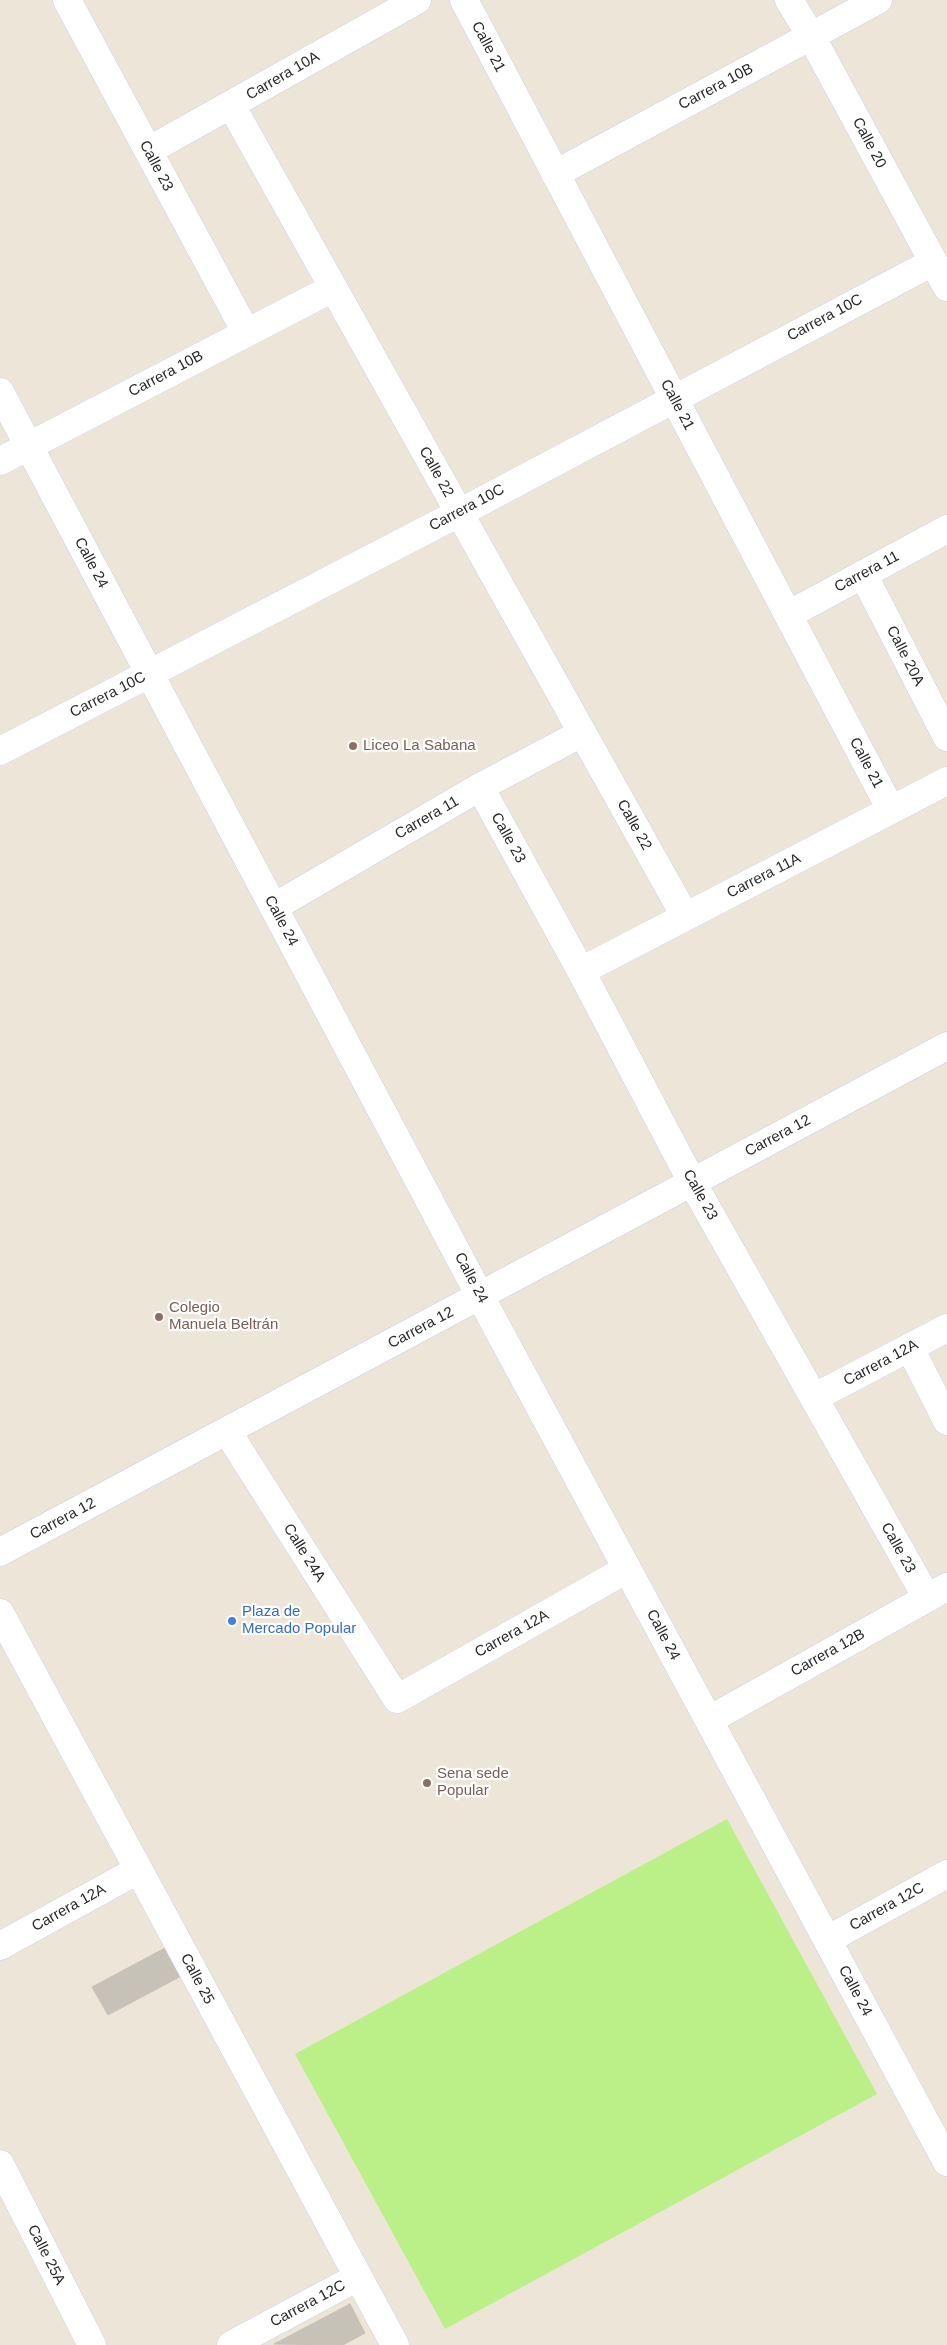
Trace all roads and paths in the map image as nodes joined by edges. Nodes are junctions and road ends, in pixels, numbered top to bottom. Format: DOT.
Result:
graph roads {
  1 [pos="66,0"];
  2 [pos="417,0"];
  3 [pos="464,0"];
  4 [pos="789,0"];
  5 [pos="878,0"];
  6 [pos="811,36"];
  7 [pos="231,105"];
  8 [pos="148,151"];
  9 [pos="555,174"];
  10 [pos="933,262"];
  11 [pos="947,287"];
  12 [pos="333,288"];
  13 [pos="246,332"];
  14 [pos="0,392"];
  15 [pos="674,398"];
  16 [pos="29,446"];
  17 [pos="0,460"];
  18 [pos="459,512"];
  19 [pos="947,529"];
  20 [pos="863,574"];
  21 [pos="788,615"];
  22 [pos="150,674"];
  23 [pos="582,733"];
  24 [pos="947,737"];
  25 [pos="0,751"];
  26 [pos="947,781"];
  27 [pos="480,787"];
  28 [pos="891,810"];
  29 [pos="274,907"];
  30 [pos="685,916"];
  31 [pos="581,971"];
  32 [pos="947,1046"];
  33 [pos="692,1182"];
  34 [pos="480,1296"];
  35 [pos="947,1328"];
  36 [pos="910,1348"];
  37 [pos="815,1398"];
  38 [pos="947,1422"];
  39 [pos="227,1431"];
  40 [pos="0,1552"];
  41 [pos="627,1569"];
  42 [pos="937,1593"];
  43 [pos="0,1613"];
  44 [pos="397,1699"];
  45 [pos="708,1720"];
  46 [pos="138,1870"];
  47 [pos="947,1874"];
  48 [pos="827,1940"];
  49 [pos="0,1946"];
  50 [pos="946,2156"];
  51 [pos="0,2164"];
  52 [pos="10,2212"];
  53 [pos="358,2277"];
  54 [pos="92,2345"];
  55 [pos="231,2345"];
  56 [pos="395,2345"];
  1 -- 8 [label="street, Calle 23"];
  2 -- 7 [label="street, Carrera 10A"];
  3 -- 9 [label="street, Calle 21"];
  4 -- 6 [label="street, Calle 20"];
  5 -- 6 [label="street, Carrera 10B"];
  6 -- 9 [label="street, Carrera 10B"];
  6 -- 10 [label="street, Calle 20"];
  7 -- 8 [label="street, Carrera 10A"];
  7 -- 12 [label="street, Calle 22"];
  8 -- 13 [label="street, Calle 23"];
  9 -- 15 [label="street, Calle 21"];
  10 -- 11 [label="street, Calle 20"];
  10 -- 15 [label="street, Carrera 10C"];
  12 -- 13 [label="street, Carrera 10B"];
  12 -- 18 [label="street, Calle 22"];
  13 -- 16 [label="street, Carrera 10B"];
  14 -- 16 [label="street, Calle 24"];
  15 -- 18 [label="street, Carrera 10C"];
  15 -- 21 [label="street, Calle 21"];
  16 -- 17 [label="street, Carrera 10B"];
  16 -- 22 [label="street, Calle 24"];
  18 -- 22 [label="street, Carrera 10C"];
  18 -- 23 [label="street, Calle 22"];
  19 -- 20 [label="street, Carrera 11"];
  20 -- 21 [label="street, Carrera 11"];
  20 -- 24 [label="street, Calle 20A"];
  21 -- 28 [label="street, Calle 21"];
  22 -- 25 [label="street, Carrera 10C"];
  22 -- 29 [label="street, Calle 24"];
  23 -- 27 [label="street, Carrera 11"];
  23 -- 30 [label="street, Calle 22"];
  26 -- 28 [label="street, Carrera 11A"];
  27 -- 29 [label="street, Carrera 11"];
  27 -- 31 [label="street, Calle 23"];
  28 -- 30 [label="street, Carrera 11A"];
  29 -- 34 [label="street, Calle 24"];
  30 -- 31 [label="street, Carrera 11A"];
  31 -- 33 [label="street, Calle 23"];
  32 -- 33 [label="street, Carrera 12"];
  33 -- 34 [label="street, Carrera 12"];
  33 -- 37 [label="street, Calle 23"];
  34 -- 39 [label="street, Carrera 12"];
  34 -- 41 [label="street, Calle 24"];
  35 -- 36 [label="street, Carrera 12A"];
  36 -- 37 [label="street, Carrera 12A"];
  36 -- 38 [label="street"];
  37 -- 42 [label="street, Calle 23"];
  39 -- 40 [label="street, Carrera 12"];
  39 -- 44 [label="street, Calle 24A"];
  41 -- 44 [label="street, Carrera 12A"];
  41 -- 45 [label="street, Calle 24"];
  42 -- 45 [label="street, Carrera 12B"];
  43 -- 46 [label="street, Calle 25"];
  45 -- 48 [label="street, Calle 24"];
  46 -- 49 [label="street, Carrera 12A"];
  46 -- 53 [label="street, Calle 25"];
  47 -- 48 [label="street, Carrera 12C"];
  48 -- 50 [label="street, Calle 24"];
  51 -- 52 [label="street, Calle 25A"];
  52 -- 54 [label="street, Calle 25A"];
  53 -- 55 [label="street, Carrera 12C"];
  53 -- 56 [label="street, Calle 25"];
}
